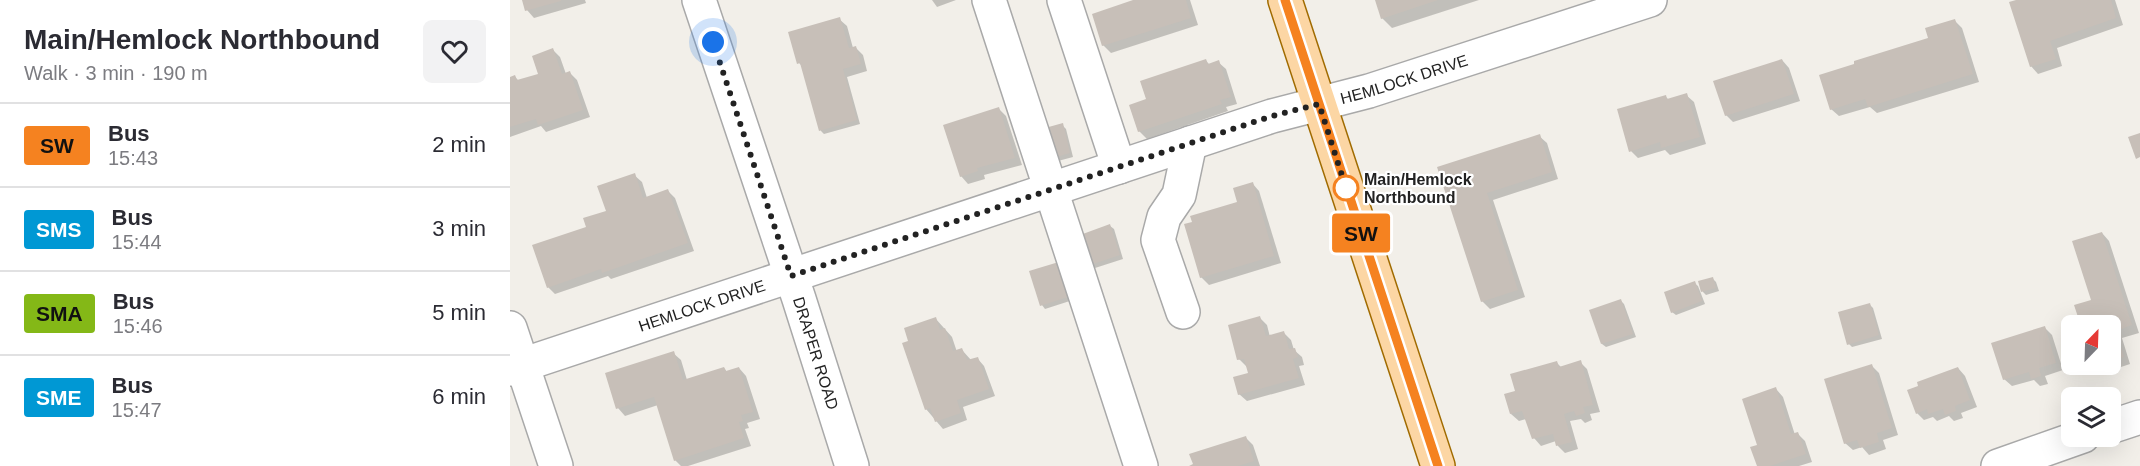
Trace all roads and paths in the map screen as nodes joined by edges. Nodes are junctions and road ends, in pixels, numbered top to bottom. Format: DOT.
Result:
graph roads {
  1 [pos="699,0"];
  2 [pos="988,0"];
  3 [pos="1064,0"];
  4 [pos="1285,0"];
  5 [pos="1650,0"];
  6 [pos="1603,7"];
  7 [pos="1319,104"];
  8 [pos="1190,143"];
  9 [pos="1119,167"];
  10 [pos="1051,190"];
  11 [pos="791,276"];
  12 [pos="1183,312"];
  13 [pos="510,328"];
  14 [pos="516,367"];
  15 [pos="2140,417"];
  16 [pos="2121,423"];
  17 [pos="2061,444"];
  18 [pos="556,466"];
  19 [pos="852,466"];
  20 [pos="1141,466"];
  21 [pos="1438,466"];
  22 [pos="1998,466"];
  1 -- 11 [label="street, DRAPER ROAD"];
  2 -- 10 [label="street"];
  3 -- 9 [label="street"];
  4 -- 7 [label="main road"];
  5 -- 6 [label="street, HEMLOCK DRIVE"];
  6 -- 7 [label="street, HEMLOCK DRIVE"];
  7 -- 8 [label="street, HEMLOCK DRIVE"];
  7 -- 21 [label="main road"];
  8 -- 9 [label="street, HEMLOCK DRIVE"];
  8 -- 12 [label="street"];
  9 -- 10 [label="street, HEMLOCK DRIVE"];
  10 -- 11 [label="street, HEMLOCK DRIVE"];
  10 -- 20 [label="street"];
  11 -- 14 [label="street, HEMLOCK DRIVE"];
  11 -- 19 [label="street, DRAPER ROAD"];
  13 -- 14 [label="street"];
  14 -- 18 [label="street"];
  15 -- 16 [label="street"];
  17 -- 22 [label="street"];
}
